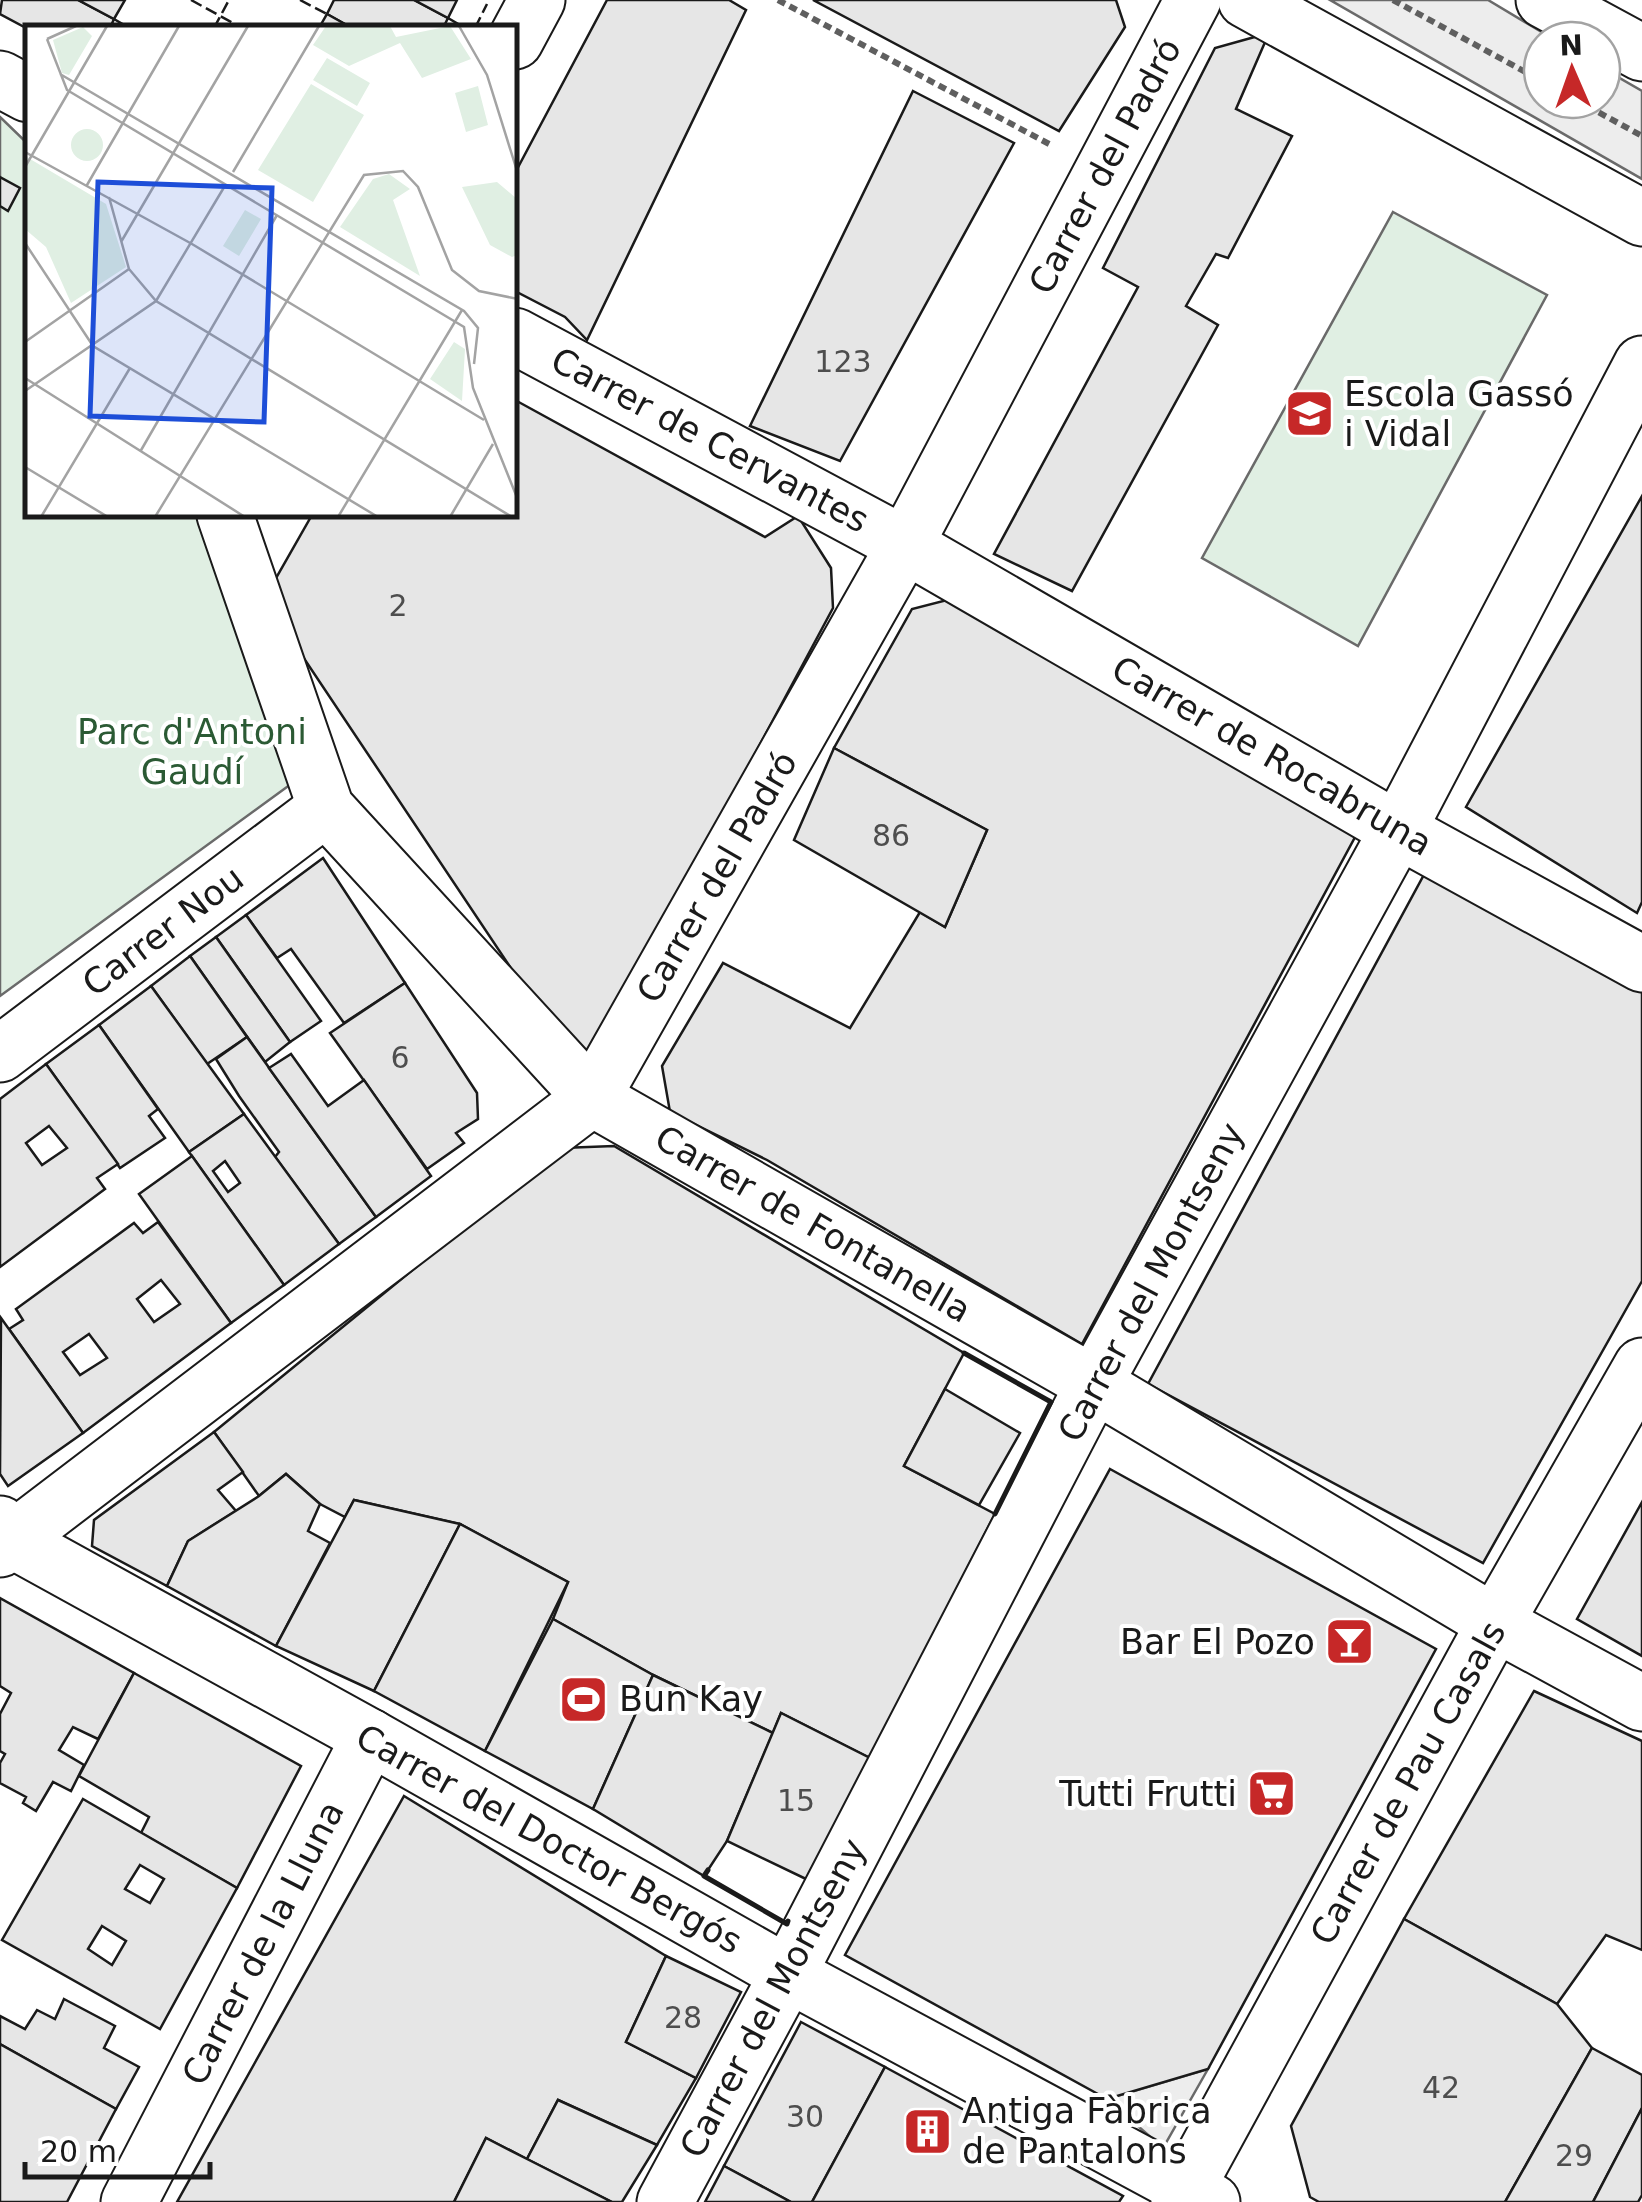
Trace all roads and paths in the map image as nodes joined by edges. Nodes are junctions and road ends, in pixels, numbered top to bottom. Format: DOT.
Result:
graph roads {
  1 [pos="537,0"];
  2 [pos="778,0"];
  3 [pos="1193,0"];
  4 [pos="1246,0"];
  5 [pos="1393,0"];
  6 [pos="1544,0"];
  7 [pos="518,35"];
  8 [pos="1642,53"];
  9 [pos="1522,70"];
  10 [pos="0,79"];
  11 [pos="25,92"];
  12 [pos="1613,120"];
  13 [pos="1642,136"];
  14 [pos="1102,172"];
  15 [pos="1642,218"];
  16 [pos="518,338"];
  17 [pos="1642,364"];
  18 [pos="241,529"];
  19 [pos="905,545"];
  20 [pos="326,808"];
  21 [pos="1398,830"];
  22 [pos="1642,964"];
  23 [pos="0,1054"];
  24 [pos="592,1098"];
  25 [pos="1642,1366"];
  26 [pos="1094,1384"];
  27 [pos="4,1538"];
  28 [pos="1496,1622"];
  29 [pos="1642,1703"];
  30 [pos="370,1737"];
  31 [pos="788,1974"];
  32 [pos="1193,2197"];
  33 [pos="129,2202"];
  34 [pos="664,2202"];
  1 -- 7 [label="street"];
  2 -- 14 [label="path"];
  3 -- 14 [label="street, Carrer del Padró"];
  4 -- 15 [label="street"];
  5 -- 9 [label="path"];
  6 -- 8 [label="street"];
  10 -- 11 [label="street"];
  12 -- 13 [label="path"];
  14 -- 19 [label="street, Carrer del Padró"];
  16 -- 19 [label="street, Carrer de Cervantes"];
  17 -- 21 [label="street, Carrer del Montseny"];
  18 -- 20 [label="street, Carrer de Fontanella"];
  19 -- 21 [label="street, Carrer de Rocabruna"];
  19 -- 24 [label="street, Carrer del Padró"];
  20 -- 23 [label="street, Carrer Nou"];
  20 -- 24 [label="street, Carrer de Fontanella"];
  21 -- 22 [label="street, Carrer de Rocabruna"];
  21 -- 26 [label="street, Carrer del Montseny"];
  24 -- 26 [label="street, Carrer de Fontanella"];
  24 -- 27 [label="street, Carrer del Padró"];
  25 -- 28 [label="street, Carrer de Pau Casals"];
  26 -- 28 [label="street, Carrer de Fontanella"];
  26 -- 31 [label="street, Carrer del Montseny"];
  27 -- 30 [label="street, Carrer del Doctor Bergós"];
  28 -- 29 [label="street, Carrer de Fontanella"];
  28 -- 32 [label="street, Carrer de Pau Casals"];
  30 -- 31 [label="street, Carrer del Doctor Bergós"];
  30 -- 33 [label="street, Carrer de la Lluna"];
  31 -- 32 [label="street, Carrer del Doctor Bergós"];
  31 -- 34 [label="street, Carrer del Montseny"];
}
